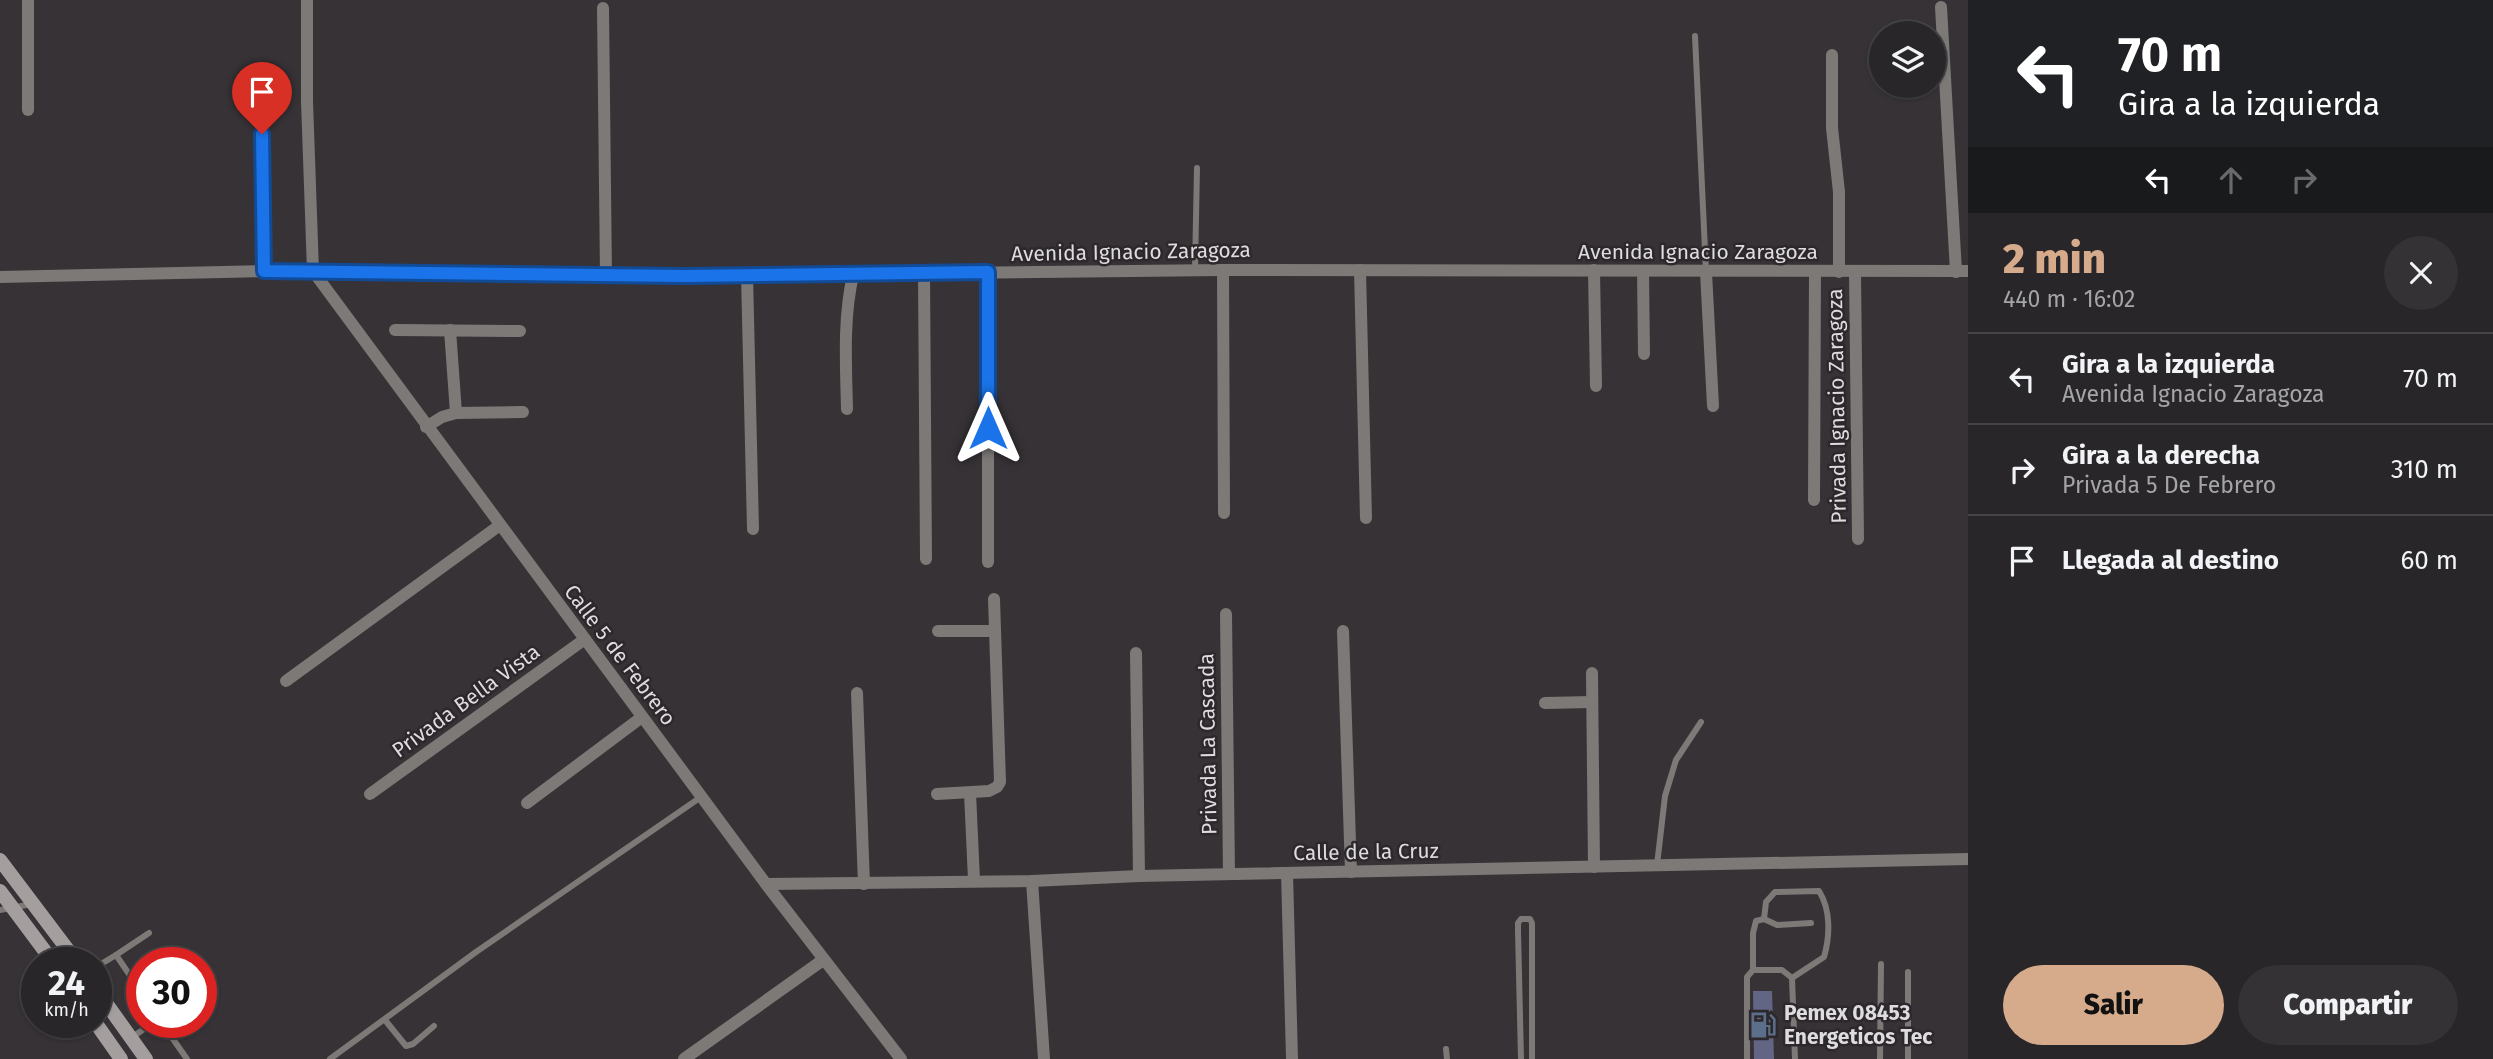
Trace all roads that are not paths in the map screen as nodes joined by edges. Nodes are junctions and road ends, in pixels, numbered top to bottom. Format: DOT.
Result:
graph roads {
  1 [pos="28,0"];
  2 [pos="307,0"];
  3 [pos="1941,7"];
  4 [pos="603,8"];
  5 [pos="1695,36"];
  6 [pos="1832,55"];
  7 [pos="28,110"];
  8 [pos="262,134"];
  9 [pos="1197,169"];
  10 [pos="1195,270"];
  11 [pos="1223,270"];
  12 [pos="1360,270"];
  13 [pos="1594,270"];
  14 [pos="264,271"];
  15 [pos="313,271"];
  16 [pos="1643,271"];
  17 [pos="1962,271"];
  18 [pos="988,272"];
  19 [pos="1706,272"];
  20 [pos="1815,272"];
  21 [pos="1839,272"];
  22 [pos="1855,272"];
  23 [pos="924,273"];
  24 [pos="606,275"];
  25 [pos="747,275"];
  26 [pos="853,275"];
  27 [pos="0,277"];
  28 [pos="395,330"];
  29 [pos="450,330"];
  30 [pos="520,331"];
  31 [pos="1644,354"];
  32 [pos="1596,386"];
  33 [pos="1713,406"];
  34 [pos="848,409"];
  35 [pos="523,412"];
  36 [pos="456,413"];
  37 [pos="426,427"];
  38 [pos="1814,500"];
  39 [pos="1224,513"];
  40 [pos="1366,518"];
  41 [pos="500,526"];
  42 [pos="753,530"];
  43 [pos="1858,539"];
  44 [pos="926,559"];
  45 [pos="988,562"];
  46 [pos="994,599"];
  47 [pos="1226,614"];
  48 [pos="938,631"];
  49 [pos="995,631"];
  50 [pos="1343,631"];
  51 [pos="585,639"];
  52 [pos="1136,653"];
  53 [pos="1592,673"];
  54 [pos="286,681"];
  55 [pos="857,693"];
  56 [pos="1592,702"];
  57 [pos="1545,703"];
  58 [pos="642,717"];
  59 [pos="1701,722"];
  60 [pos="970,793"];
  61 [pos="370,794"];
  62 [pos="937,794"];
  63 [pos="701,797"];
  64 [pos="527,803"];
  65 [pos="1968,859"];
  66 [pos="0,860"];
  67 [pos="1657,865"];
  68 [pos="1594,867"];
  69 [pos="1351,872"];
  70 [pos="1287,873"];
  71 [pos="1229,874"];
  72 [pos="1139,876"];
  73 [pos="974,880"];
  74 [pos="1032,881"];
  75 [pos="765,884"];
  76 [pos="864,884"];
  77 [pos="0,891"];
  78 [pos="34,904"];
  79 [pos="7,909"];
  80 [pos="1764,919"];
  81 [pos="1811,923"];
  82 [pos="149,933"];
  83 [pos="39,947"];
  84 [pos="66,947"];
  85 [pos="116,955"];
  86 [pos="112,957"];
  87 [pos="823,960"];
  88 [pos="1881,964"];
  89 [pos="126,970"];
  90 [pos="1753,970"];
  91 [pos="1908,972"];
  92 [pos="1791,978"];
  93 [pos="112,1011"];
  94 [pos="385,1020"];
  95 [pos="434,1026"];
  96 [pos="126,1031"];
  97 [pos="106,1038"];
  98 [pos="131,1038"];
  99 [pos="172,1038"];
  100 [pos="1446,1049"];
  101 [pos="121,1059"];
  102 [pos="146,1059"];
  103 [pos="187,1059"];
  104 [pos="330,1059"];
  105 [pos="684,1059"];
  106 [pos="901,1059"];
  107 [pos="1044,1059"];
  108 [pos="1292,1059"];
  109 [pos="1447,1059"];
  110 [pos="1521,1059"];
  111 [pos="1532,1059"];
  112 [pos="1747,1059"];
  113 [pos="1795,1059"];
  114 [pos="1880,1059"];
  115 [pos="1909,1059"];
  1 -- 7 [label="street"];
  2 -- 15 [label="street"];
  3 -- 17 [label="street"];
  4 -- 24 [label="street"];
  5 -- 19 [label="lane"];
  6 -- 21 [label="street, Privada Ignacio Zaragoza"];
  8 -- 14 [label="street"];
  9 -- 10 [label="lane"];
  10 -- 11 [label="street, Avenida Ignacio Zaragoza"];
  10 -- 18 [label="street, Avenida Ignacio Zaragoza"];
  11 -- 12 [label="street, Avenida Ignacio Zaragoza"];
  11 -- 39 [label="street"];
  12 -- 13 [label="street, Avenida Ignacio Zaragoza"];
  12 -- 40 [label="street"];
  13 -- 16 [label="street, Avenida Ignacio Zaragoza"];
  13 -- 32 [label="street"];
  14 -- 15 [label="street, Avenida Ignacio Zaragoza"];
  14 -- 27 [label="street, Avenida Ignacio Zaragoza"];
  15 -- 24 [label="street, Avenida Ignacio Zaragoza"];
  15 -- 37 [label="street, Calle 5 de Febrero"];
  16 -- 19 [label="street, Avenida Ignacio Zaragoza"];
  16 -- 31 [label="street"];
  17 -- 22 [label="street, Avenida Ignacio Zaragoza"];
  18 -- 23 [label="street, Avenida Ignacio Zaragoza"];
  18 -- 45 [label="street"];
  19 -- 20 [label="street, Avenida Ignacio Zaragoza"];
  19 -- 33 [label="street"];
  20 -- 21 [label="street, Avenida Ignacio Zaragoza"];
  20 -- 38 [label="street"];
  21 -- 22 [label="street, Avenida Ignacio Zaragoza"];
  22 -- 43 [label="street, Privada Ignacio Zaragoza"];
  23 -- 26 [label="street, Avenida Ignacio Zaragoza"];
  23 -- 44 [label="street"];
  24 -- 25 [label="street, Avenida Ignacio Zaragoza"];
  25 -- 26 [label="street, Avenida Ignacio Zaragoza"];
  25 -- 42 [label="street"];
  26 -- 34 [label="street"];
  28 -- 29 [label="street"];
  29 -- 30 [label="street"];
  29 -- 36 [label="street"];
  35 -- 36 [label="street"];
  36 -- 37 [label="street"];
  37 -- 41 [label="street, Calle 5 de Febrero"];
  41 -- 51 [label="street, Calle 5 de Febrero"];
  41 -- 54 [label="street"];
  46 -- 49 [label="street"];
  47 -- 71 [label="street, Privada La Cascada"];
  48 -- 49 [label="street"];
  49 -- 60 [label="street"];
  50 -- 69 [label="street"];
  51 -- 58 [label="street, Calle 5 de Febrero"];
  51 -- 61 [label="street, Privada Bella Vista"];
  52 -- 72 [label="street"];
  53 -- 56 [label="street"];
  55 -- 76 [label="street"];
  56 -- 57 [label="street"];
  56 -- 68 [label="street"];
  58 -- 63 [label="street, Calle 5 de Febrero"];
  58 -- 64 [label="street"];
  59 -- 67 [label="lane"];
  60 -- 62 [label="street"];
  60 -- 73 [label="street"];
  63 -- 75 [label="street, Calle 5 de Febrero"];
  63 -- 94 [label="lane"];
  65 -- 67 [label="street, Calle de la Cruz"];
  66 -- 78 [label="main road"];
  67 -- 68 [label="street, Calle de la Cruz"];
  68 -- 69 [label="street, Calle de la Cruz"];
  69 -- 70 [label="street, Calle de la Cruz"];
  70 -- 71 [label="street, Calle de la Cruz"];
  70 -- 108 [label="street"];
  71 -- 72 [label="street, Calle de la Cruz"];
  72 -- 74 [label="street, Calle de la Cruz"];
  73 -- 74 [label="street, Calle de la Cruz"];
  73 -- 76 [label="street, Calle de la Cruz"];
  74 -- 107 [label="street"];
  75 -- 76 [label="street, Calle de la Cruz"];
  75 -- 87 [label="street, Calle 5 de Febrero"];
  77 -- 79 [label="main road"];
  78 -- 79 [label="lane"];
  78 -- 84 [label="main road"];
  79 -- 83 [label="main road"];
  80 -- 81 [label="lane"];
  80 -- 90 [label="lane"];
  80 -- 92 [label="lane"];
  82 -- 85 [label="lane"];
  85 -- 86 [label="lane"];
  85 -- 89 [label="lane"];
  87 -- 105 [label="street"];
  87 -- 106 [label="street, Calle 5 de Febrero"];
  88 -- 114 [label="lane"];
  90 -- 92 [label="lane"];
  90 -- 112 [label="lane"];
  91 -- 115 [label="lane"];
  92 -- 113 [label="lane"];
  93 -- 96 [label="main road"];
  94 -- 95 [label="lane"];
  94 -- 104 [label="lane"];
  97 -- 101 [label="main road"];
  98 -- 102 [label="main road"];
  99 -- 103 [label="lane"];
  100 -- 109 [label="lane"];
  110 -- 111 [label="lane"];
}
